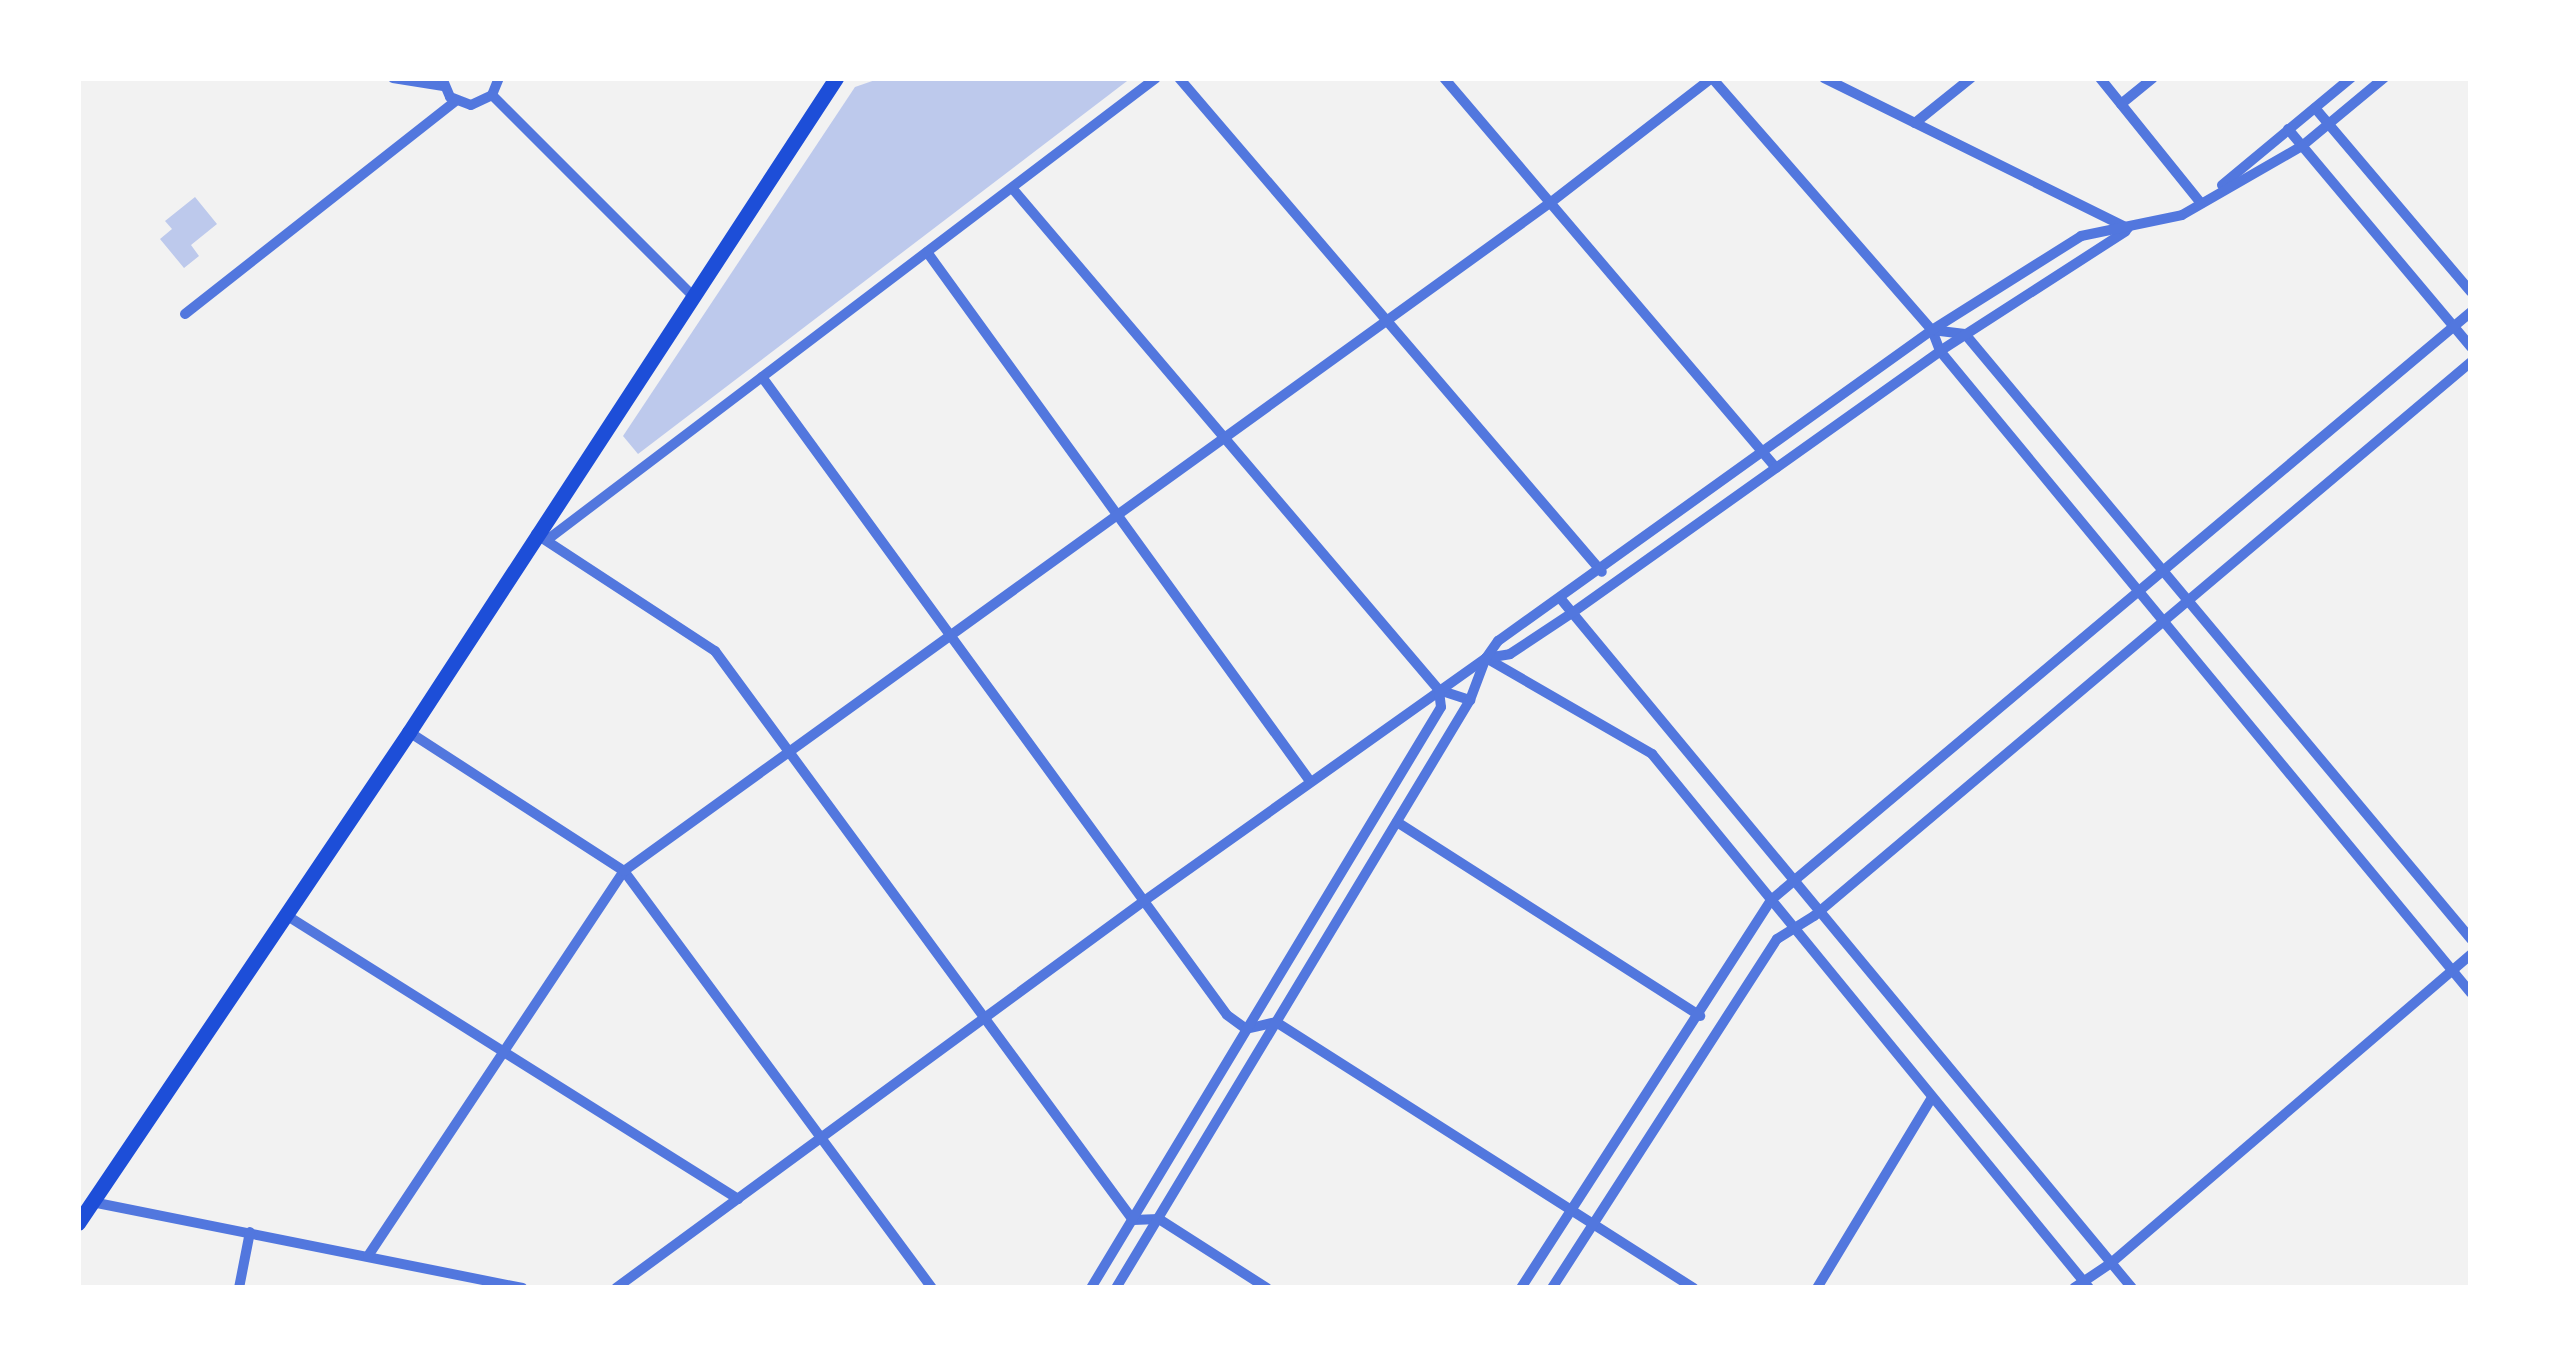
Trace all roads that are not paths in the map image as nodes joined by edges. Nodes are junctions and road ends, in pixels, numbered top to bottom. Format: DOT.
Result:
graph roads {
  1 [pos="393,78"];
  2 [pos="499,78"];
  3 [pos="836,78"];
  4 [pos="1156,78"];
  5 [pos="1179,78"];
  6 [pos="1444,78"];
  7 [pos="1712,78"];
  8 [pos="1824,78"];
  9 [pos="1971,78"];
  10 [pos="2100,78"];
  11 [pos="2153,78"];
  12 [pos="2351,78"];
  13 [pos="2384,78"];
  14 [pos="443,82"];
  15 [pos="492,95"];
  16 [pos="456,101"];
  17 [pos="2121,104"];
  18 [pos="2314,108"];
  19 [pos="1915,123"];
  20 [pos="2328,124"];
  21 [pos="2288,129"];
  22 [pos="2302,146"];
  23 [pos="1012,188"];
  24 [pos="1550,203"];
  25 [pos="2201,203"];
  26 [pos="2129,229"];
  27 [pos="927,252"];
  28 [pos="2471,292"];
  29 [pos="691,294"];
  30 [pos="2471,312"];
  31 [pos="185,314"];
  32 [pos="1387,321"];
  33 [pos="2454,326"];
  34 [pos="1932,330"];
  35 [pos="1965,334"];
  36 [pos="2471,346"];
  37 [pos="1940,351"];
  38 [pos="2471,362"];
  39 [pos="761,377"];
  40 [pos="1224,440"];
  41 [pos="1762,452"];
  42 [pos="1776,468"];
  43 [pos="1118,516"];
  44 [pos="542,537"];
  45 [pos="1600,569"];
  46 [pos="2164,571"];
  47 [pos="1613,585"];
  48 [pos="2140,591"];
  49 [pos="1560,598"];
  50 [pos="2187,599"];
  51 [pos="1572,613"];
  52 [pos="2163,619"];
  53 [pos="951,637"];
  54 [pos="1486,658"];
  55 [pos="1439,690"];
  56 [pos="1470,700"];
  57 [pos="409,732"];
  58 [pos="791,753"];
  59 [pos="1310,781"];
  60 [pos="1397,822"];
  61 [pos="624,871"];
  62 [pos="1796,878"];
  63 [pos="1772,900"];
  64 [pos="1144,901"];
  65 [pos="1819,907"];
  66 [pos="286,915"];
  67 [pos="1792,926"];
  68 [pos="2471,939"];
  69 [pos="2471,954"];
  70 [pos="2452,970"];
  71 [pos="2471,993"];
  72 [pos="1700,1016"];
  73 [pos="985,1017"];
  74 [pos="1276,1022"];
  75 [pos="1241,1026"];
  76 [pos="502,1051"];
  77 [pos="1931,1099"];
  78 [pos="821,1138"];
  79 [pos="739,1199"];
  80 [pos="92,1202"];
  81 [pos="1572,1210"];
  82 [pos="1159,1219"];
  83 [pos="1133,1220"];
  84 [pos="78,1223"];
  85 [pos="1594,1224"];
  86 [pos="250,1232"];
  87 [pos="368,1256"];
  88 [pos="2111,1262"];
  89 [pos="446,1272"];
  90 [pos="2081,1285"];
  91 [pos="239,1288"];
  92 [pos="443,1288"];
  93 [pos="522,1288"];
  94 [pos="616,1288"];
  95 [pos="932,1288"];
  96 [pos="1091,1288"];
  97 [pos="1117,1288"];
  98 [pos="1268,1288"];
  99 [pos="1521,1288"];
  100 [pos="1552,1288"];
  101 [pos="1693,1288"];
  102 [pos="1817,1288"];
  103 [pos="2132,1288"];
  1 -- 14 [label="street"];
  2 -- 15 [label="street"];
  3 -- 29 [label="main road"];
  4 -- 23 [label="street"];
  5 -- 32 [label="street"];
  6 -- 24 [label="street"];
  7 -- 24 [label="street"];
  7 -- 34 [label="street"];
  8 -- 19 [label="street"];
  9 -- 19 [label="street"];
  10 -- 17 [label="street"];
  11 -- 17 [label="street"];
  12 -- 18 [label="street"];
  13 -- 20 [label="street"];
  14 -- 16 [label="street"];
  15 -- 16 [label="street"];
  15 -- 29 [label="street"];
  16 -- 31 [label="street"];
  17 -- 25 [label="street"];
  18 -- 20 [label="street"];
  18 -- 21 [label="street"];
  19 -- 26 [label="street"];
  20 -- 22 [label="street"];
  20 -- 28 [label="street"];
  21 -- 22 [label="street"];
  21 -- 25 [label="street"];
  22 -- 25 [label="street"];
  22 -- 33 [label="street"];
  23 -- 27 [label="street"];
  23 -- 40 [label="street"];
  24 -- 32 [label="street"];
  24 -- 41 [label="street"];
  25 -- 26 [label="street"];
  26 -- 34 [label="street"];
  26 -- 35 [label="street"];
  27 -- 39 [label="street"];
  27 -- 43 [label="street"];
  29 -- 44 [label="main road"];
  30 -- 33 [label="street"];
  32 -- 40 [label="street"];
  32 -- 45 [label="street"];
  33 -- 36 [label="street"];
  33 -- 46 [label="street"];
  34 -- 35 [label="street"];
  34 -- 37 [label="street"];
  34 -- 41 [label="street"];
  35 -- 37 [label="street"];
  35 -- 46 [label="street"];
  37 -- 42 [label="street"];
  37 -- 48 [label="street"];
  38 -- 50 [label="street"];
  39 -- 44 [label="street"];
  39 -- 53 [label="street"];
  40 -- 43 [label="street"];
  40 -- 55 [label="street"];
  41 -- 42 [label="street"];
  41 -- 45 [label="street"];
  42 -- 47 [label="street"];
  43 -- 53 [label="street"];
  43 -- 59 [label="street"];
  44 -- 57 [label="main road"];
  44 -- 58 [label="street"];
  45 -- 47 [label="street"];
  45 -- 49 [label="street"];
  46 -- 48 [label="street"];
  46 -- 50 [label="street"];
  47 -- 51 [label="street"];
  48 -- 52 [label="street"];
  48 -- 62 [label="street"];
  49 -- 51 [label="street"];
  49 -- 54 [label="street"];
  50 -- 52 [label="street"];
  50 -- 68 [label="street"];
  51 -- 54 [label="street"];
  51 -- 62 [label="street"];
  52 -- 65 [label="street"];
  52 -- 70 [label="street"];
  53 -- 58 [label="street"];
  53 -- 64 [label="street"];
  54 -- 55 [label="street"];
  54 -- 56 [label="street"];
  54 -- 63 [label="street"];
  55 -- 56 [label="street"];
  55 -- 59 [label="street"];
  55 -- 75 [label="street"];
  56 -- 60 [label="street"];
  57 -- 61 [label="street"];
  57 -- 66 [label="main road"];
  58 -- 61 [label="street"];
  58 -- 73 [label="street"];
  59 -- 64 [label="street"];
  60 -- 72 [label="street"];
  60 -- 74 [label="street"];
  61 -- 76 [label="street"];
  61 -- 78 [label="street"];
  62 -- 63 [label="street"];
  62 -- 65 [label="street"];
  63 -- 67 [label="street"];
  63 -- 72 [label="street"];
  64 -- 73 [label="street"];
  64 -- 75 [label="street"];
  65 -- 67 [label="street"];
  65 -- 88 [label="street"];
  66 -- 76 [label="street"];
  66 -- 80 [label="main road"];
  67 -- 77 [label="street"];
  67 -- 85 [label="street"];
  69 -- 70 [label="street"];
  70 -- 71 [label="street"];
  70 -- 88 [label="street"];
  72 -- 81 [label="street"];
  73 -- 78 [label="street"];
  73 -- 83 [label="street"];
  74 -- 75 [label="street"];
  74 -- 81 [label="street"];
  74 -- 82 [label="street"];
  75 -- 83 [label="street"];
  76 -- 79 [label="street"];
  76 -- 87 [label="street"];
  77 -- 90 [label="street"];
  77 -- 102 [label="street"];
  78 -- 79 [label="street"];
  78 -- 95 [label="street"];
  79 -- 94 [label="street"];
  80 -- 84 [label="main road"];
  80 -- 86 [label="street"];
  81 -- 85 [label="street"];
  81 -- 99 [label="street"];
  82 -- 83 [label="street"];
  82 -- 97 [label="street"];
  82 -- 98 [label="street"];
  83 -- 96 [label="street"];
  85 -- 100 [label="street"];
  85 -- 101 [label="street"];
  86 -- 87 [label="street"];
  86 -- 91 [label="street"];
  87 -- 89 [label="street"];
  88 -- 90 [label="street"];
  88 -- 103 [label="street"];
  89 -- 92 [label="street"];
  89 -- 93 [label="street"];
}
